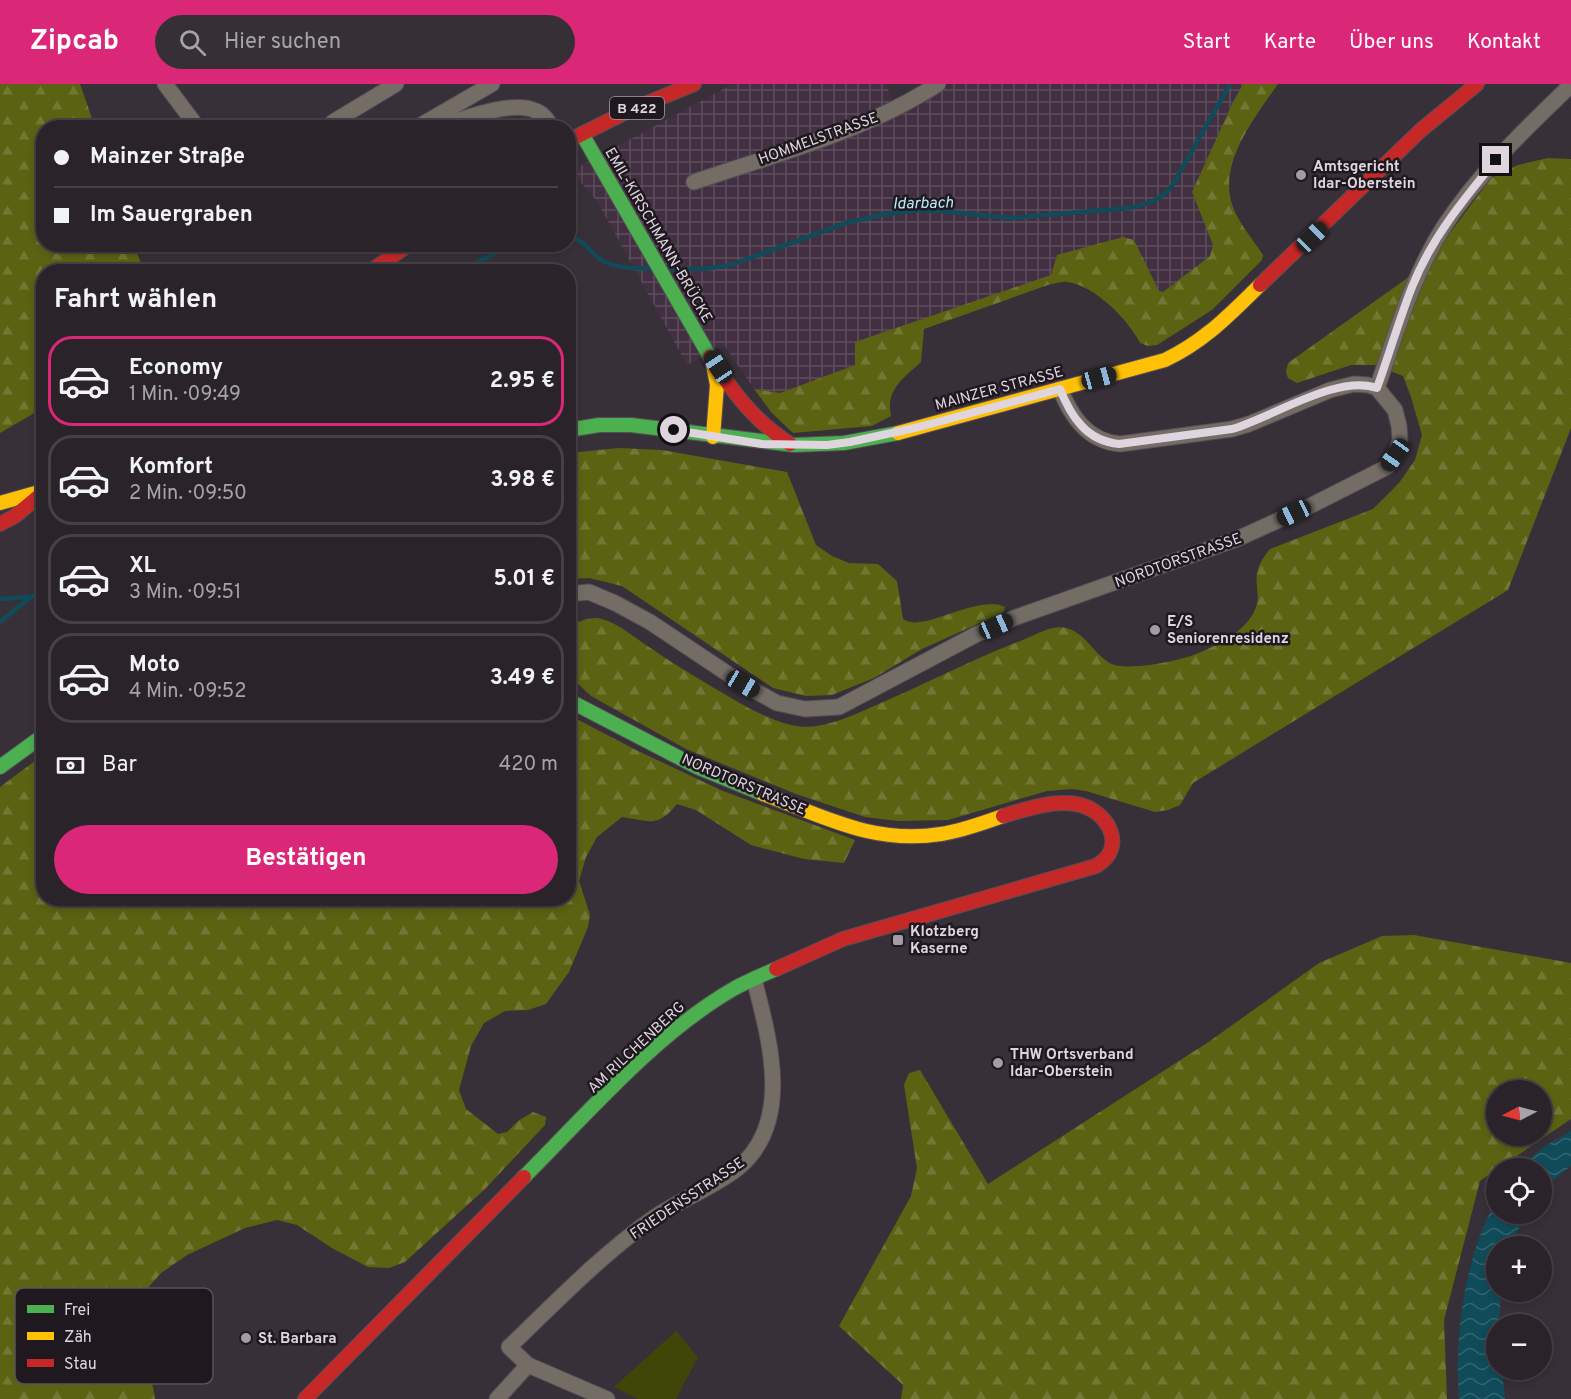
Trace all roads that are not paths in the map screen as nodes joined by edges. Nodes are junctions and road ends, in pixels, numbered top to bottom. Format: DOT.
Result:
graph roads {
  1 [pos="165,84"];
  2 [pos="396,84"];
  3 [pos="492,84"];
  4 [pos="694,84"];
  5 [pos="938,84"];
  6 [pos="1477,84"];
  7 [pos="1571,85"];
  8 [pos="192,120"];
  9 [pos="336,120"];
  10 [pos="430,120"];
  11 [pos="464,120"];
  12 [pos="547,120"];
  13 [pos="582,134"];
  14 [pos="576,137"];
  15 [pos="694,182"];
  16 [pos="398,252"];
  17 [pos="381,264"];
  18 [pos="708,352"];
  19 [pos="1377,388"];
  20 [pos="1060,389"];
  21 [pos="738,397"];
  22 [pos="576,429"];
  23 [pos="713,437"];
  24 [pos="792,445"];
  25 [pos="36,493"];
  26 [pos="36,498"];
  27 [pos="0,503"];
  28 [pos="0,524"];
  29 [pos="576,593"];
  30 [pos="576,704"];
  31 [pos="36,741"];
  32 [pos="0,767"];
  33 [pos="1112,850"];
  34 [pos="754,979"];
  35 [pos="528,1365"];
  36 [pos="305,1399"];
  37 [pos="497,1399"];
  38 [pos="608,1399"];
  1 -- 8 [label="street"];
  2 -- 9 [label="street"];
  3 -- 10 [label="street"];
  4 -- 13 [label="main road, B 422"];
  5 -- 15 [label="street, HOMMELSTRASSE"];
  6 -- 20 [label="main road, MAINZER STRASSE"];
  7 -- 19 [label="street"];
  11 -- 12 [label="street"];
  13 -- 14 [label="main road, B 422"];
  13 -- 18 [label="main road, EMIL-KIRSCHMANN-BRÜCKE"];
  16 -- 17 [label="main road"];
  18 -- 21 [label="main road, EMIL-KIRSCHMANN-BRÜCKE"];
  18 -- 23 [label="main road, EMIL-KIRSCHMANN-BRÜCKE"];
  19 -- 20 [label="street"];
  19 -- 29 [label="street, NORDTORSTRASSE"];
  20 -- 24 [label="main road, MAINZER STRASSE"];
  21 -- 23 [label="main road"];
  21 -- 24 [label="main road, EMIL-KIRSCHMANN-BRÜCKE"];
  22 -- 23 [label="main road, MAINZER STRASSE"];
  23 -- 24 [label="main road, MAINZER STRASSE"];
  25 -- 27 [label="main road"];
  26 -- 28 [label="main road"];
  30 -- 33 [label="main road, NORDTORSTRASSE"];
  31 -- 32 [label="main road"];
  33 -- 34 [label="main road, AM RILCHENBERG"];
  34 -- 35 [label="street, FRIEDENSSTRASSE"];
  34 -- 36 [label="main road, AM RILCHENBERG"];
  35 -- 37 [label="street"];
  35 -- 38 [label="street"];
}
